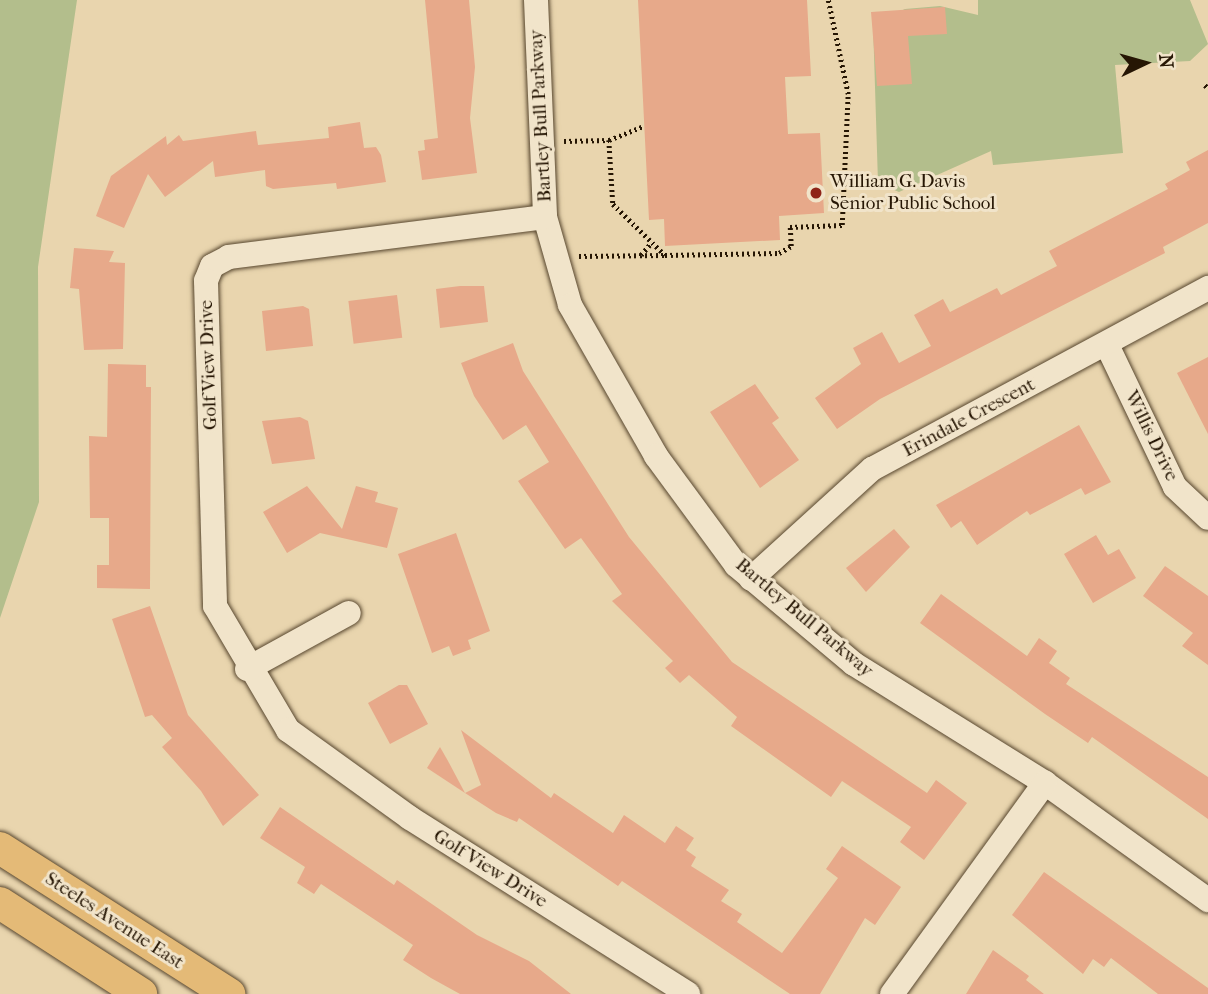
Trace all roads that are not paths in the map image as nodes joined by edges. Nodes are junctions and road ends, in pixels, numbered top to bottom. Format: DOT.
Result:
graph roads {
  1 [pos="536,0"];
  2 [pos="545,217"];
  3 [pos="1208,288"];
  4 [pos="1107,345"];
  5 [pos="1208,518"];
  6 [pos="751,579"];
  7 [pos="349,612"];
  8 [pos="247,669"];
  9 [pos="1045,783"];
  10 [pos="0,848"];
  11 [pos="1208,900"];
  12 [pos="0,903"];
  13 [pos="141,994"];
  14 [pos="229,994"];
  15 [pos="688,994"];
  16 [pos="892,994"];
  1 -- 2 [label="street, Bartley Bull Parkway"];
  2 -- 6 [label="street, Bartley Bull Parkway"];
  2 -- 8 [label="street, Golf View Drive"];
  3 -- 4 [label="street, Erindale Crescent"];
  4 -- 5 [label="street, Willis Drive"];
  4 -- 6 [label="street, Erindale Crescent"];
  6 -- 9 [label="street, Bartley Bull Parkway"];
  7 -- 8 [label="street"];
  8 -- 15 [label="street, Golf View Drive"];
  9 -- 11 [label="street, Bartley Bull Parkway"];
  9 -- 16 [label="street"];
  10 -- 14 [label="main road, Steeles Avenue East"];
  12 -- 13 [label="main road"];
}
